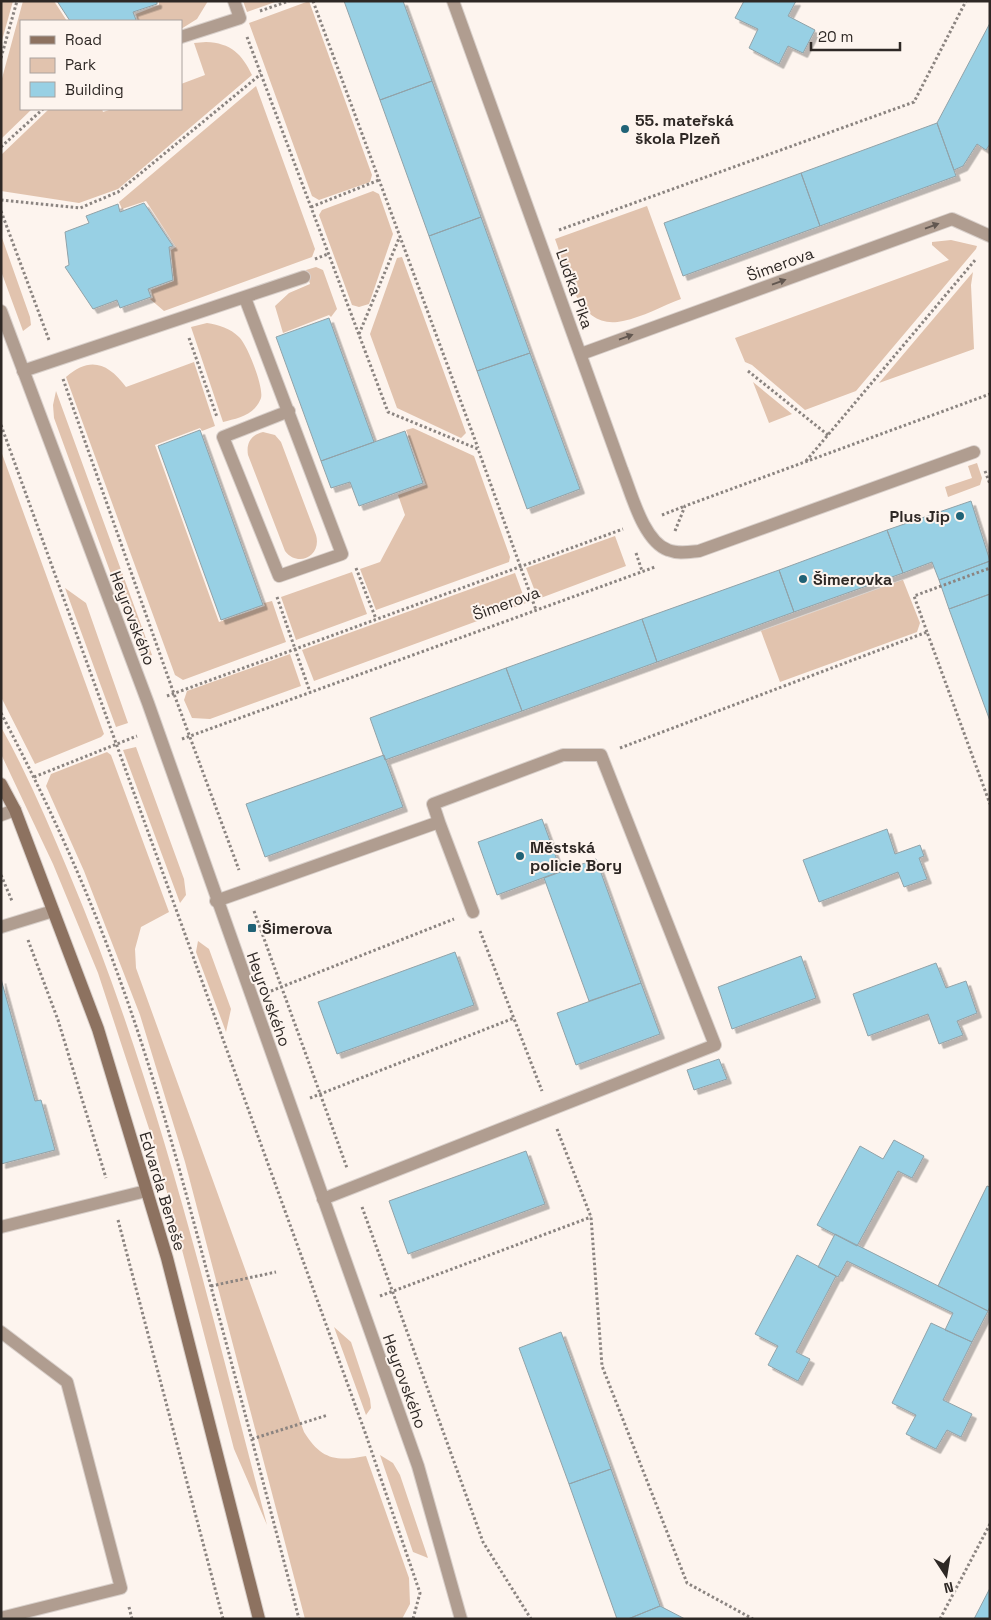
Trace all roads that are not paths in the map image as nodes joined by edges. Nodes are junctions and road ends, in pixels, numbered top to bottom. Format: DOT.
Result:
graph roads {
  1 [pos="234,1"];
  2 [pos="453,1"];
  3 [pos="182,37"];
  4 [pos="990,236"];
  5 [pos="304,277"];
  6 [pos="245,298"];
  7 [pos="1,311"];
  8 [pos="581,354"];
  9 [pos="23,371"];
  10 [pos="289,411"];
  11 [pos="974,452"];
  12 [pos="1,784"];
  13 [pos="15,810"];
  14 [pos="1,815"];
  15 [pos="439,822"];
  16 [pos="216,901"];
  17 [pos="53,912"];
  18 [pos="473,912"];
  19 [pos="1,926"];
  20 [pos="146,1191"];
  21 [pos="323,1199"];
  22 [pos="1,1227"];
  23 [pos="1,1332"];
  24 [pos="1,1618"];
  25 [pos="259,1619"];
  26 [pos="460,1619"];
  1 -- 3 [label="street"];
  2 -- 8 [label="street, Luďka Pika"];
  8 -- 4 [label="street, Šimerova, one-way"];
  5 -- 6 [label="street"];
  6 -- 9 [label="street"];
  6 -- 10 [label="street"];
  7 -- 9 [label="street, Heyrovského"];
  8 -- 11 [label="street, Luďka Pika"];
  9 -- 16 [label="street, Heyrovského"];
  10 -- 10 [label="street"];
  12 -- 13 [label="street, Edvarda Beneše"];
  13 -- 14 [label="street"];
  13 -- 17 [label="street, Edvarda Beneše"];
  15 -- 16 [label="street"];
  15 -- 18 [label="street"];
  15 -- 21 [label="street"];
  16 -- 21 [label="street, Heyrovského"];
  17 -- 19 [label="street"];
  17 -- 20 [label="street, Edvarda Beneše"];
  20 -- 22 [label="street"];
  20 -- 25 [label="street, Edvarda Beneše"];
  21 -- 26 [label="street, Heyrovského"];
  23 -- 24 [label="street"];
}
